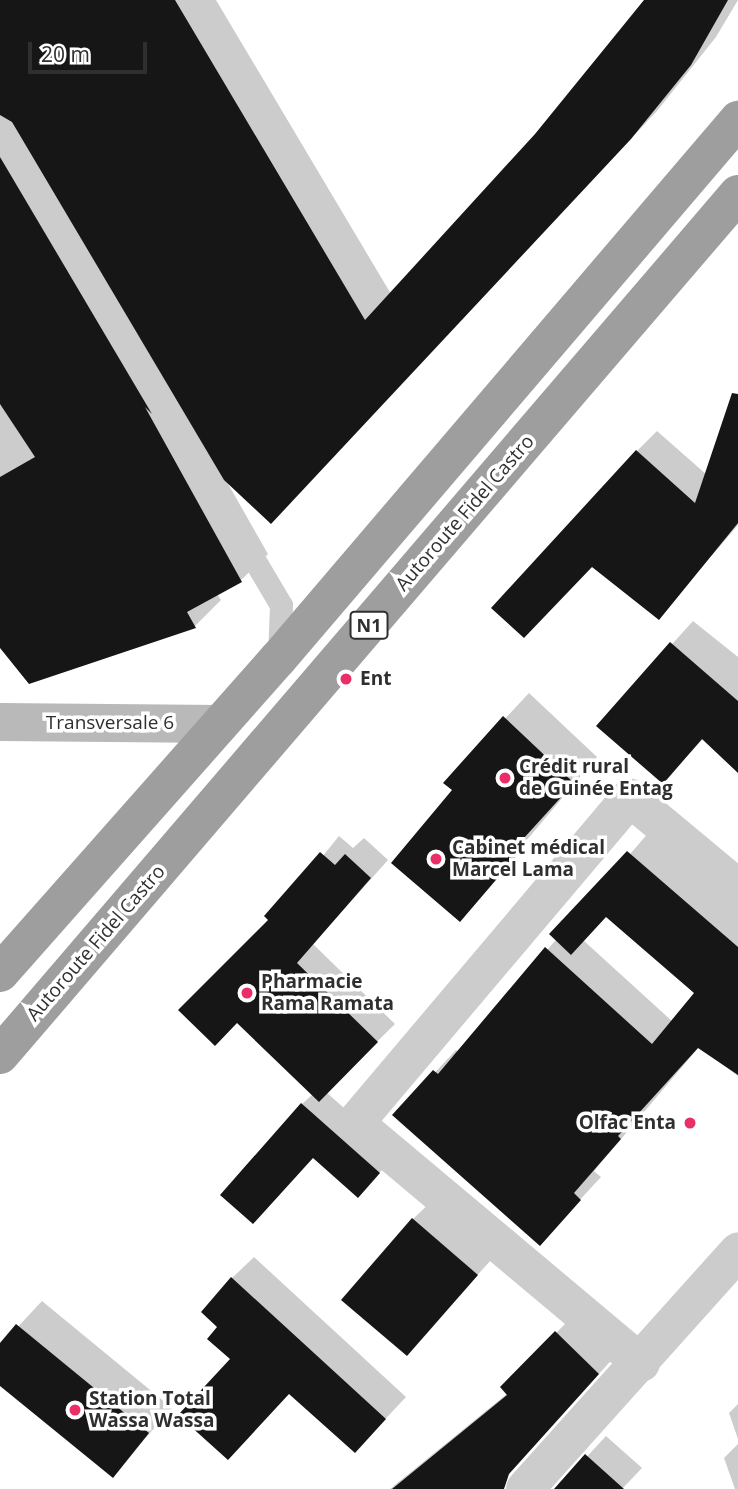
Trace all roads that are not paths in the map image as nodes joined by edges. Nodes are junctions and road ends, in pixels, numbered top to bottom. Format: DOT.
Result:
graph roads {
  1 [pos="738,120"];
  2 [pos="0,128"];
  3 [pos="738,194"];
  4 [pos="278,659"];
  5 [pos="0,722"];
  6 [pos="220,724"];
  7 [pos="738,888"];
  8 [pos="0,973"];
  9 [pos="0,984"];
  10 [pos="34,1015"];
  11 [pos="0,1055"];
  12 [pos="738,1252"];
  13 [pos="641,1363"];
  14 [pos="525,1489"];
  1 -- 4 [label="highway, N1"];
  2 -- 4 [label="lane"];
  3 -- 10 [label="highway, Autoroute Fidel Castro / N1"];
  4 -- 6 [label="highway, N1"];
  5 -- 6 [label="main road, Transversale 6"];
  6 -- 8 [label="highway, N1"];
  7 -- 13 [label="street"];
  9 -- 10 [label="highway"];
  10 -- 11 [label="highway, Autoroute Fidel Castro / N1"];
  12 -- 13 [label="street"];
  13 -- 14 [label="street"];
}
